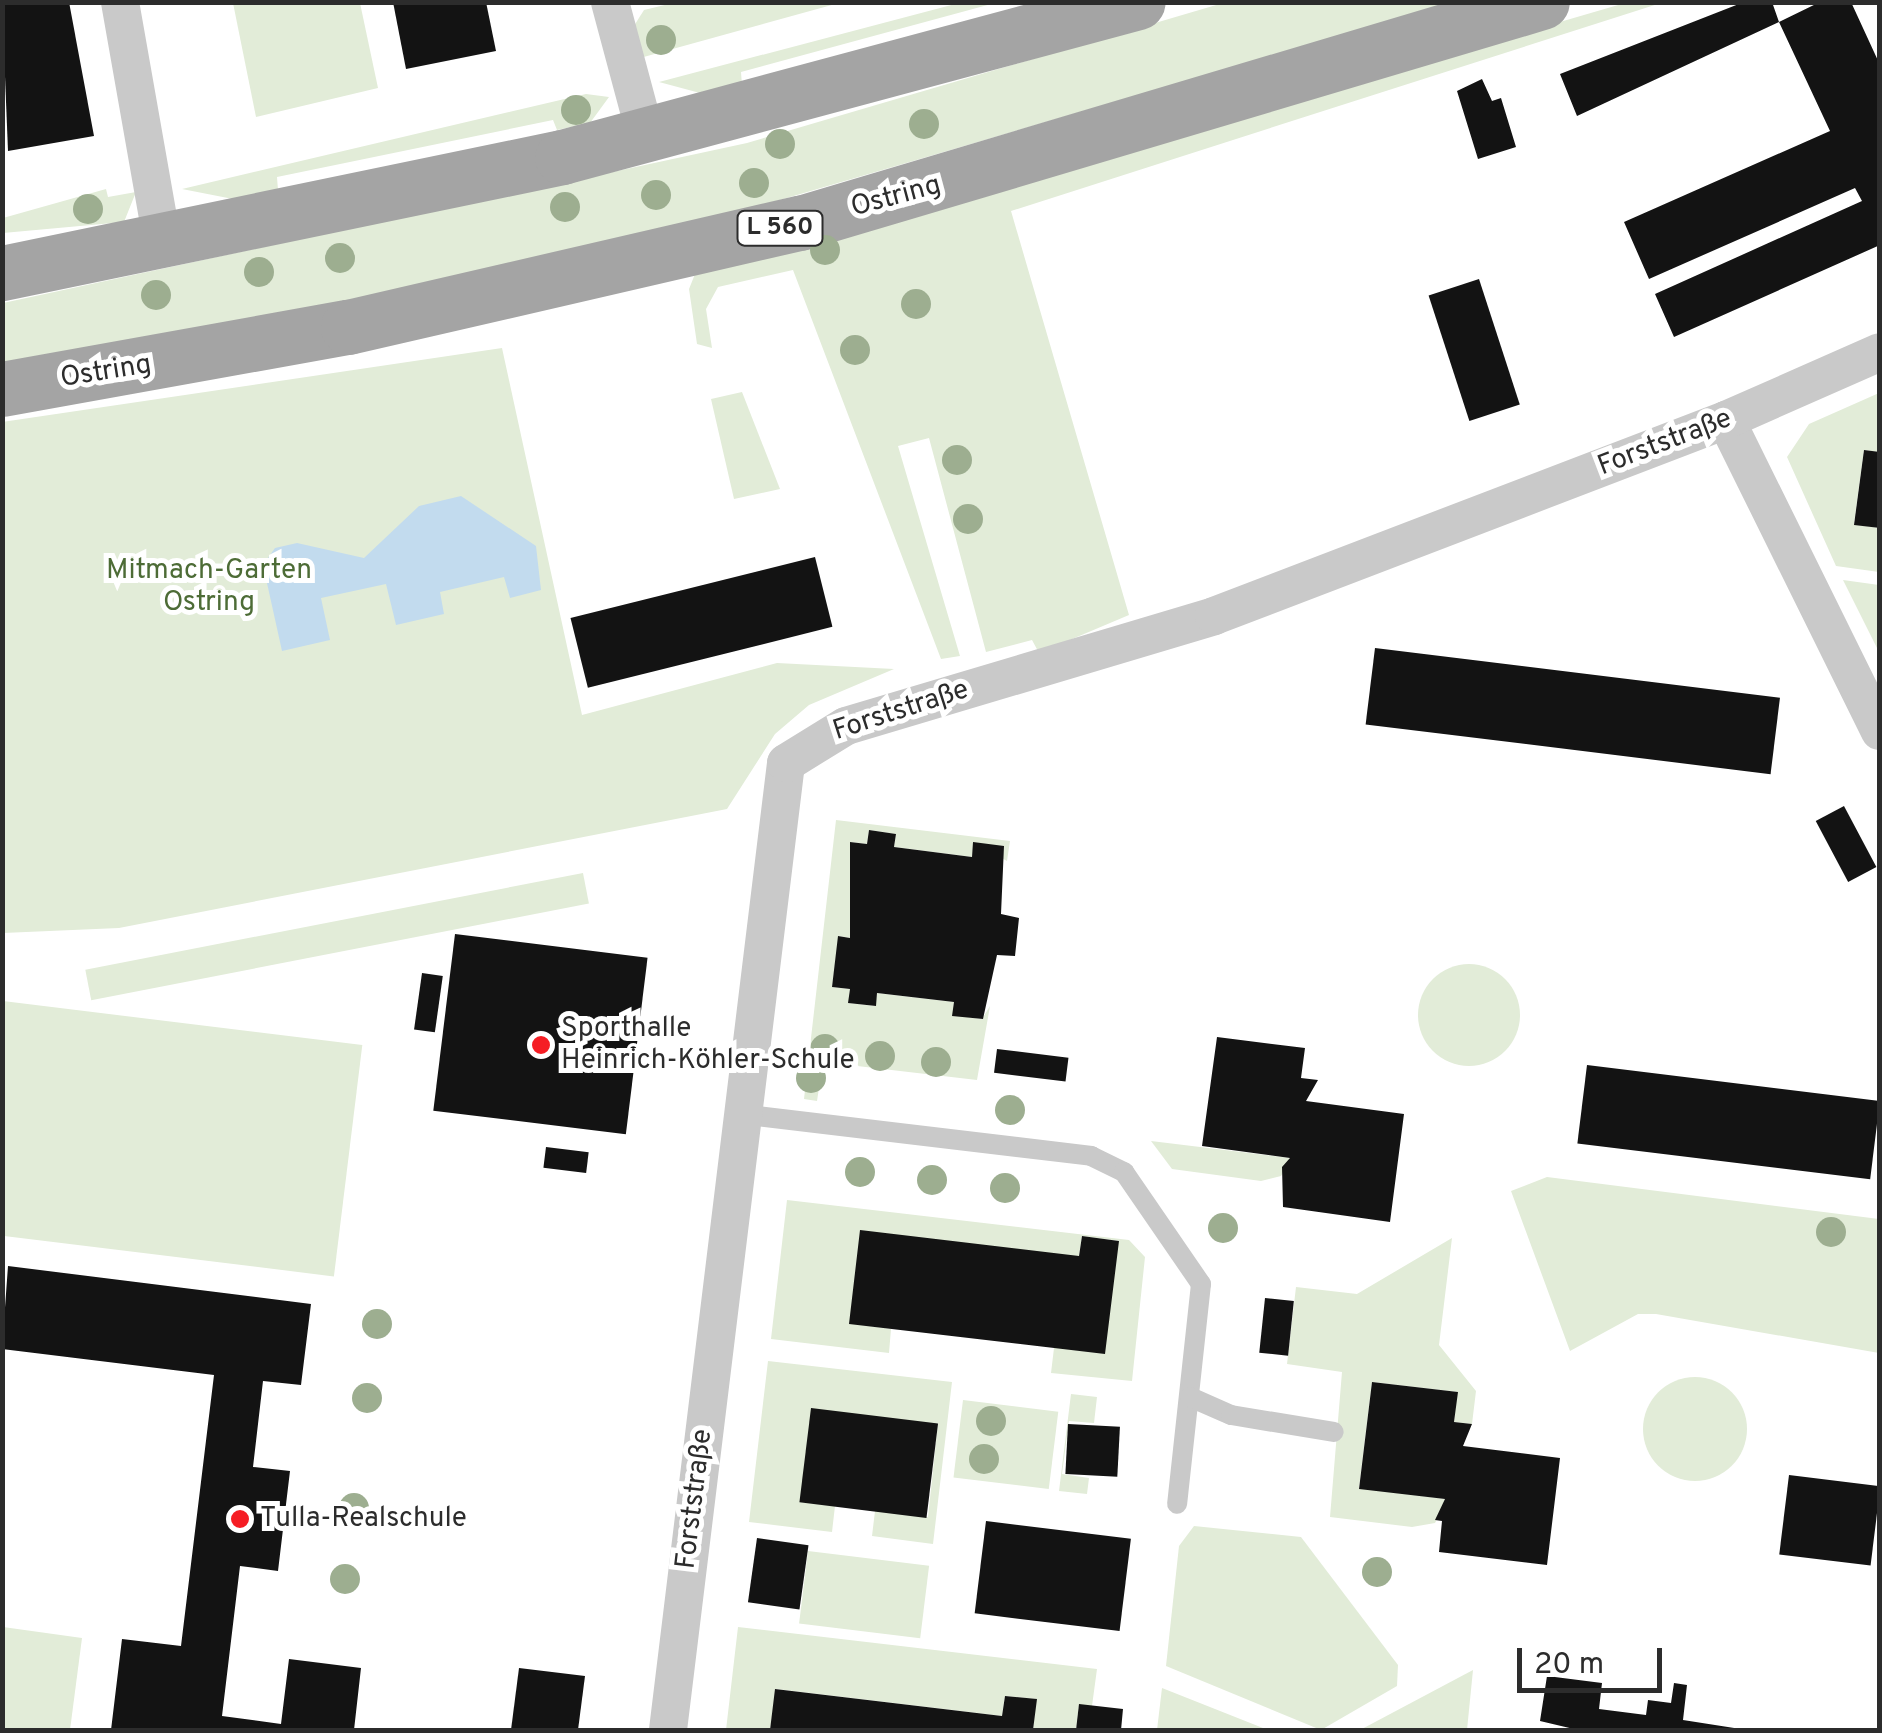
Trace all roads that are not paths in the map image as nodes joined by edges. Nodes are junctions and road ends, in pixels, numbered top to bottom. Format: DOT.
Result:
graph roads {
  1 [pos="120,2"];
  2 [pos="610,2"];
  3 [pos="1542,2"];
  4 [pos="1118,5"];
  5 [pos="646,136"];
  6 [pos="162,240"];
  7 [pos="2,273"];
  8 [pos="1880,352"];
  9 [pos="2,389"];
  10 [pos="1726,420"];
  11 [pos="1880,731"];
  12 [pos="740,1114"];
  13 [pos="1190,1398"];
  14 [pos="1334,1432"];
  15 [pos="1177,1504"];
  16 [pos="668,1730"];
  1 -- 6 [label="street"];
  2 -- 5 [label="street"];
  3 -- 9 [label="main road, Ostring / L 560"];
  4 -- 5 [label="main road"];
  5 -- 6 [label="main road"];
  6 -- 7 [label="main road"];
  8 -- 10 [label="street, Forststraße"];
  10 -- 11 [label="street"];
  10 -- 12 [label="street, Forststraße"];
  12 -- 13 [label="lane"];
  12 -- 16 [label="street, Forststraße"];
  13 -- 14 [label="lane"];
  13 -- 15 [label="lane"];
}
